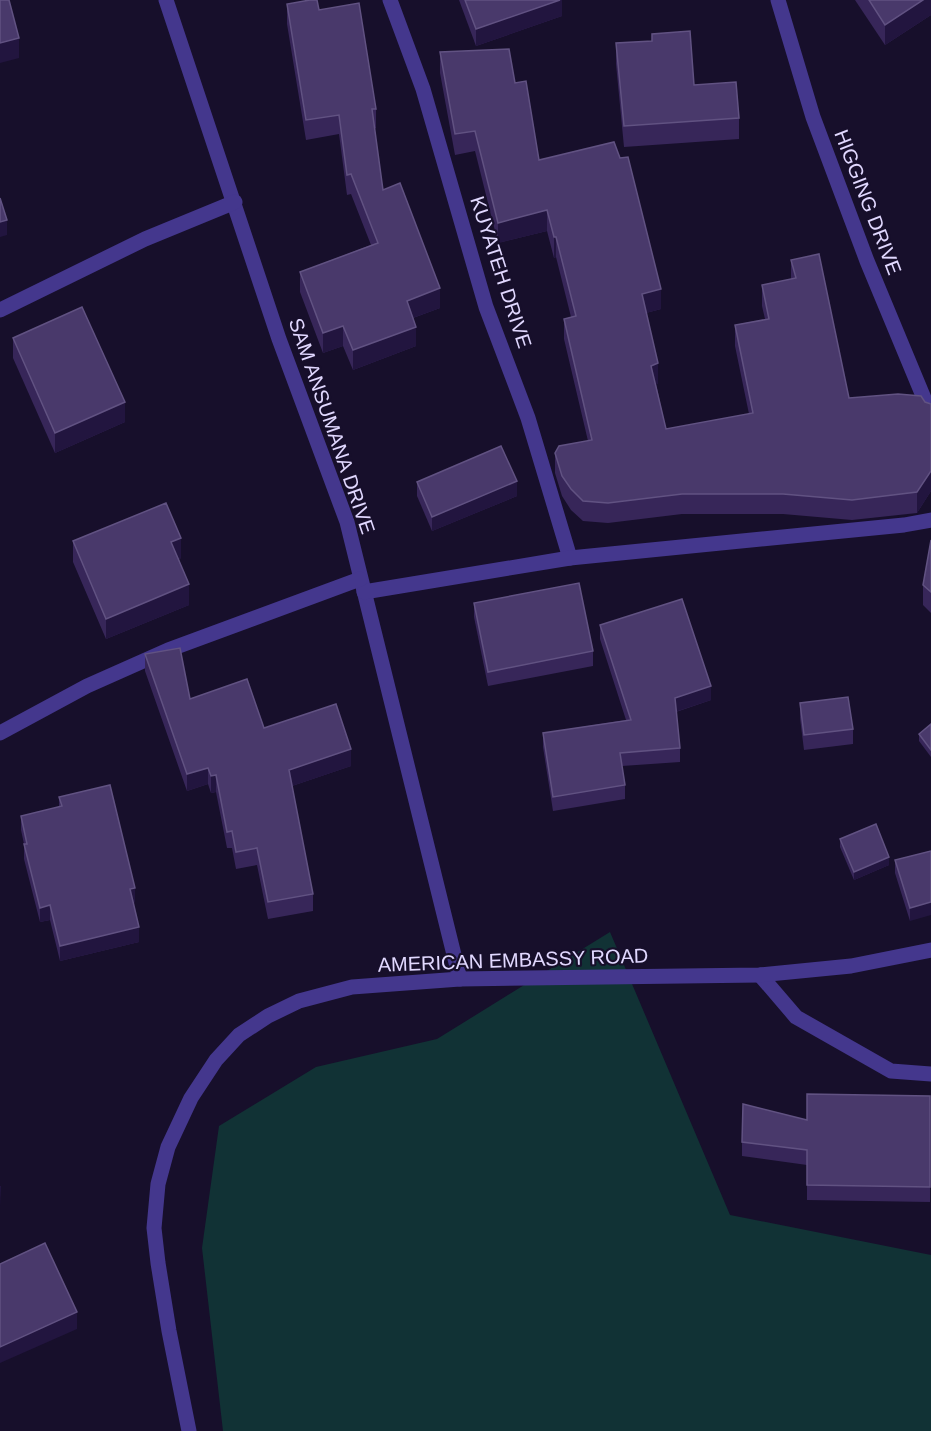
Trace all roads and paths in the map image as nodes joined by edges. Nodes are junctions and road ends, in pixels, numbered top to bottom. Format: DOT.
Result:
graph roads {
  1 [pos="166,0"];
  2 [pos="390,0"];
  3 [pos="778,0"];
  4 [pos="235,202"];
  5 [pos="0,310"];
  6 [pos="931,416"];
  7 [pos="931,520"];
  8 [pos="570,558"];
  9 [pos="362,586"];
  10 [pos="0,733"];
  11 [pos="931,950"];
  12 [pos="760,975"];
  13 [pos="460,979"];
  14 [pos="931,1074"];
  15 [pos="189,1431"];
  1 -- 4 [label="street, SAM ANSUMANA DRIVE"];
  2 -- 8 [label="street, KUYATEH DRIVE"];
  3 -- 6 [label="street, HIGGING DRIVE"];
  4 -- 5 [label="street"];
  4 -- 9 [label="street, SAM ANSUMANA DRIVE"];
  7 -- 8 [label="street"];
  8 -- 9 [label="street"];
  9 -- 10 [label="street"];
  9 -- 13 [label="street, SAM ANSUMANA DRIVE"];
  11 -- 12 [label="street, AMERICAN EMBASSY ROAD"];
  12 -- 13 [label="street, AMERICAN EMBASSY ROAD"];
  12 -- 14 [label="street"];
  13 -- 15 [label="street, AMERICAN EMBASSY ROAD"];
}
